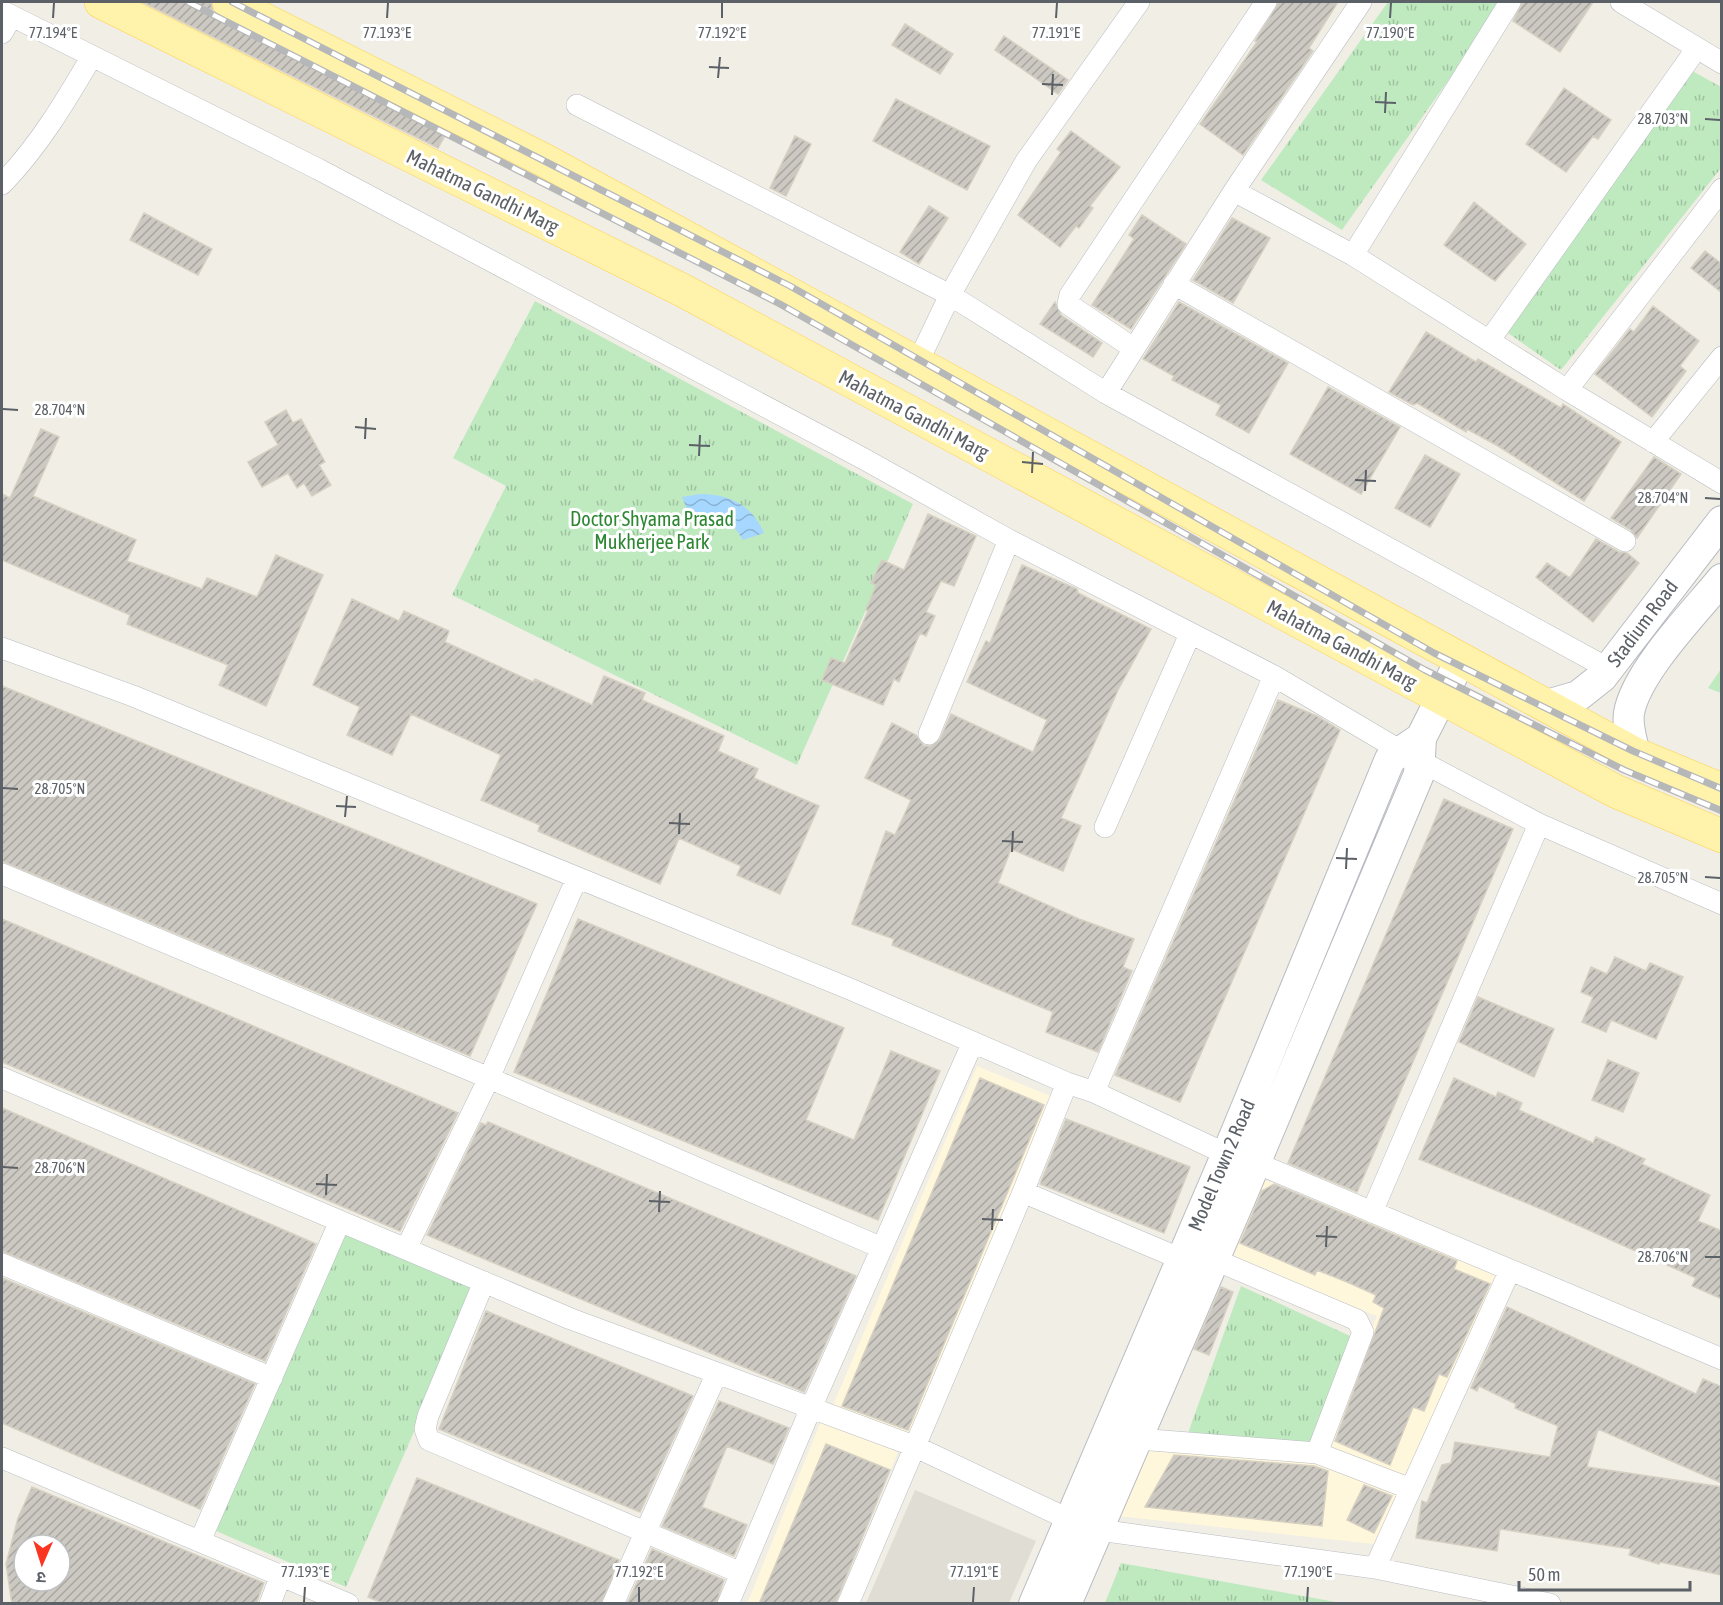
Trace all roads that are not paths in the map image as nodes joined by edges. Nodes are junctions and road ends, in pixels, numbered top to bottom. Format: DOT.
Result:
graph roads {
  1 [pos="101,2"];
  2 [pos="230,2"];
  3 [pos="1139,2"];
  4 [pos="1266,2"];
  5 [pos="1361,2"];
  6 [pos="1510,2"];
  7 [pos="1621,2"];
  8 [pos="5,20"];
  9 [pos="1697,48"];
  10 [pos="92,56"];
  11 [pos="1722,63"];
  12 [pos="577,105"];
  13 [pos="2,184"];
  14 [pos="1722,189"];
  15 [pos="1234,191"];
  16 [pos="1353,255"];
  17 [pos="1174,284"];
  18 [pos="950,295"];
  19 [pos="1489,341"];
  20 [pos="1133,348"];
  21 [pos="1722,357"];
  22 [pos="918,362"];
  23 [pos="1567,390"];
  24 [pos="1106,393"];
  25 [pos="1653,442"];
  26 [pos="1722,483"];
  27 [pos="1722,521"];
  28 [pos="1009,540"];
  29 [pos="1625,541"];
  30 [pos="1722,579"];
  31 [pos="1190,634"];
  32 [pos="2,648"];
  33 [pos="1461,659"];
  34 [pos="1607,668"];
  35 [pos="1274,676"];
  36 [pos="1442,698"];
  37 [pos="1547,705"];
  38 [pos="929,734"];
  39 [pos="1417,745"];
  40 [pos="1635,754"];
  41 [pos="1722,790"];
  42 [pos="1539,824"];
  43 [pos="1105,827"];
  44 [pos="1722,837"];
  45 [pos="2,874"];
  46 [pos="577,878"];
  47 [pos="1722,904"];
  48 [pos="973,1042"];
  49 [pos="2,1078"];
  50 [pos="489,1078"];
  51 [pos="1067,1083"];
  52 [pos="1094,1092"];
  53 [pos="1226,1154"];
  54 [pos="1256,1163"];
  55 [pos="1023,1192"];
  56 [pos="1372,1212"];
  57 [pos="340,1221"];
  58 [pos="882,1248"];
  59 [pos="406,1249"];
  60 [pos="1181,1259"];
  61 [pos="1214,1259"];
  62 [pos="2,1264"];
  63 [pos="1510,1270"];
  64 [pos="484,1282"];
  65 [pos="1722,1359"];
  66 [pos="717,1373"];
  67 [pos="272,1378"];
  68 [pos="811,1408"];
  69 [pos="1138,1439"];
  70 [pos="914,1446"];
  71 [pos="1317,1453"];
  72 [pos="2,1458"];
  73 [pos="1411,1489"];
  74 [pos="1070,1520"];
  75 [pos="1099,1530"];
  76 [pos="644,1532"];
  77 [pos="200,1541"];
  78 [pos="1375,1568"];
  79 [pos="741,1573"];
  80 [pos="281,1575"];
  81 [pos="270,1604"];
  82 [pos="348,1604"];
  83 [pos="613,1604"];
  84 [pos="728,1604"];
  85 [pos="848,1604"];
  86 [pos="1034,1604"];
  87 [pos="1066,1604"];
  88 [pos="1550,1604"];
  1 -- 36 [label="main road, Mahatma Gandhi Marg"];
  2 -- 22 [label="main road"];
  3 -- 18 [label="street"];
  4 -- 20 [label="street"];
  5 -- 15 [label="street"];
  6 -- 16 [label="street"];
  7 -- 9 [label="street"];
  8 -- 10 [label="street"];
  9 -- 11 [label="street"];
  9 -- 19 [label="street"];
  10 -- 13 [label="street"];
  10 -- 28 [label="street"];
  12 -- 18 [label="street"];
  14 -- 23 [label="street"];
  15 -- 16 [label="street"];
  15 -- 17 [label="street"];
  16 -- 19 [label="street"];
  17 -- 20 [label="street"];
  17 -- 29 [label="street"];
  18 -- 22 [label="street"];
  18 -- 24 [label="street"];
  19 -- 23 [label="street"];
  20 -- 24 [label="street"];
  21 -- 25 [label="street"];
  22 -- 33 [label="main road"];
  23 -- 25 [label="street"];
  24 -- 34 [label="street"];
  25 -- 26 [label="street"];
  27 -- 34 [label="street, Stadium Road"];
  28 -- 31 [label="street"];
  28 -- 38 [label="street"];
  30 -- 40 [label="street, Stadium Road"];
  31 -- 35 [label="street"];
  31 -- 43 [label="street"];
  32 -- 46 [label="street"];
  33 -- 36 [label="street"];
  33 -- 37 [label="main road"];
  34 -- 37 [label="street, Stadium Road"];
  35 -- 39 [label="street"];
  35 -- 52 [label="street"];
  36 -- 39 [label="street"];
  36 -- 44 [label="main road, Mahatma Gandhi Marg"];
  37 -- 40 [label="main road"];
  39 -- 42 [label="street"];
  39 -- 53 [label="street, Model Town 2 Road"];
  39 -- 54 [label="street, Model Town 2 Road"];
  40 -- 41 [label="main road"];
  42 -- 47 [label="street"];
  42 -- 56 [label="street"];
  45 -- 50 [label="street"];
  46 -- 48 [label="street"];
  46 -- 50 [label="street"];
  48 -- 51 [label="street"];
  48 -- 58 [label="street"];
  49 -- 57 [label="street"];
  50 -- 58 [label="street"];
  50 -- 59 [label="street"];
  51 -- 52 [label="street"];
  51 -- 55 [label="street"];
  52 -- 53 [label="street"];
  53 -- 60 [label="street, Model Town 2 Road"];
  54 -- 56 [label="street"];
  54 -- 61 [label="street, Model Town 2 Road"];
  55 -- 60 [label="street"];
  55 -- 70 [label="street"];
  56 -- 63 [label="street"];
  57 -- 59 [label="street"];
  57 -- 67 [label="street"];
  58 -- 68 [label="street"];
  59 -- 64 [label="street"];
  60 -- 74 [label="street, Model Town 2 Road"];
  61 -- 69 [label="street, Model Town 2 Road"];
  61 -- 71 [label="street"];
  62 -- 67 [label="street"];
  63 -- 65 [label="street"];
  63 -- 73 [label="street"];
  64 -- 66 [label="street"];
  64 -- 76 [label="street"];
  66 -- 68 [label="street"];
  66 -- 76 [label="street"];
  67 -- 77 [label="street"];
  68 -- 70 [label="street"];
  68 -- 79 [label="street"];
  69 -- 71 [label="street"];
  69 -- 75 [label="street, Model Town 2 Road"];
  70 -- 74 [label="street"];
  70 -- 85 [label="street"];
  71 -- 73 [label="street"];
  72 -- 77 [label="street"];
  73 -- 78 [label="street"];
  74 -- 75 [label="street"];
  74 -- 86 [label="street, Model Town 2 Road"];
  75 -- 78 [label="street"];
  75 -- 87 [label="street, Model Town 2 Road"];
  76 -- 79 [label="street"];
  76 -- 83 [label="street"];
  77 -- 80 [label="street"];
  78 -- 88 [label="street"];
  79 -- 84 [label="street"];
  80 -- 81 [label="street"];
  80 -- 82 [label="street"];
}
